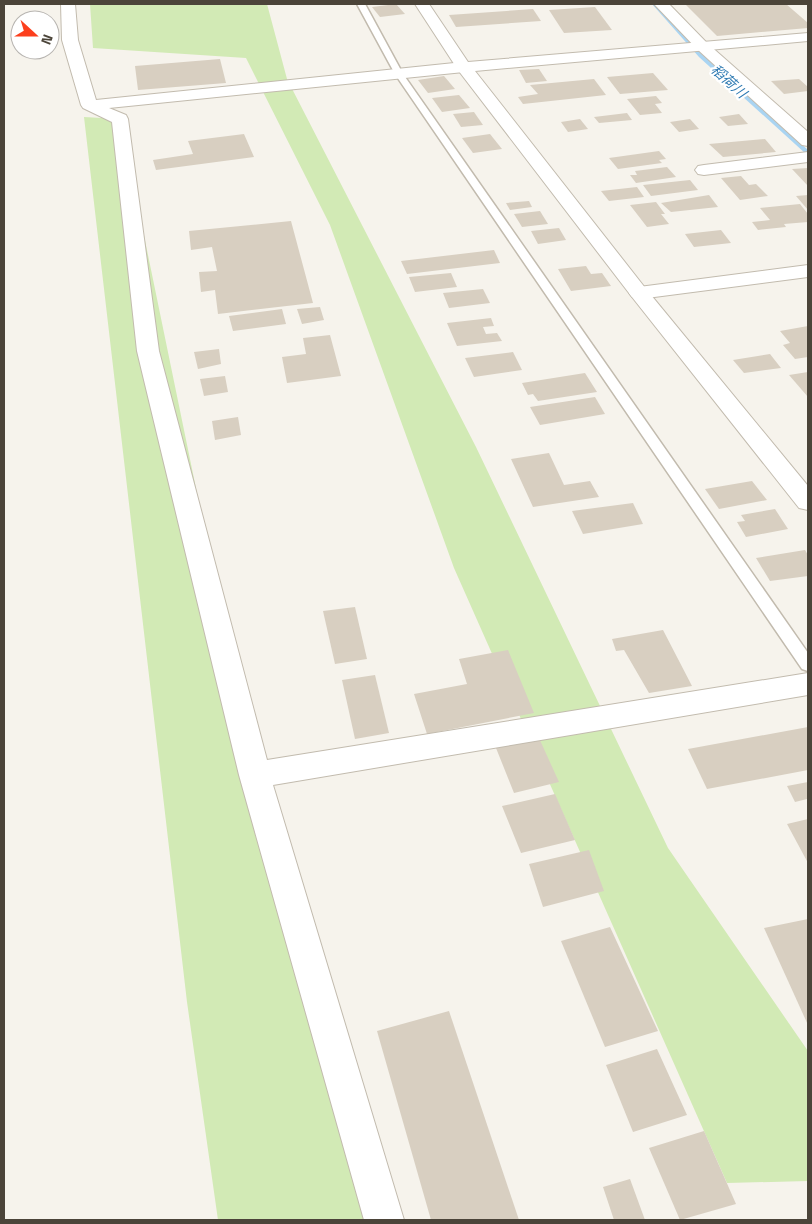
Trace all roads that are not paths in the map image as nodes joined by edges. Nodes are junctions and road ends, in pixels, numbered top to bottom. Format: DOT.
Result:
graph roads {
  1 [pos="68,4"];
  2 [pos="361,4"];
  3 [pos="422,4"];
  4 [pos="661,4"];
  5 [pos="808,37"];
  6 [pos="700,46"];
  7 [pos="464,67"];
  8 [pos="399,74"];
  9 [pos="89,105"];
  10 [pos="808,141"];
  11 [pos="804,158"];
  12 [pos="704,170"];
  13 [pos="808,271"];
  14 [pos="639,293"];
  15 [pos="808,502"];
  16 [pos="808,665"];
  17 [pos="808,684"];
  18 [pos="256,775"];
  19 [pos="384,1220"];
  1 -- 9 [label="street"];
  2 -- 8 [label="lane"];
  3 -- 7 [label="street"];
  4 -- 6 [label="street"];
  5 -- 6 [label="street"];
  6 -- 7 [label="street"];
  6 -- 10 [label="street"];
  7 -- 8 [label="street"];
  7 -- 14 [label="street"];
  8 -- 9 [label="street"];
  8 -- 16 [label="lane"];
  9 -- 18 [label="street"];
  11 -- 12 [label="street"];
  13 -- 14 [label="street"];
  14 -- 15 [label="street"];
  17 -- 18 [label="street"];
  18 -- 19 [label="street"];
}
